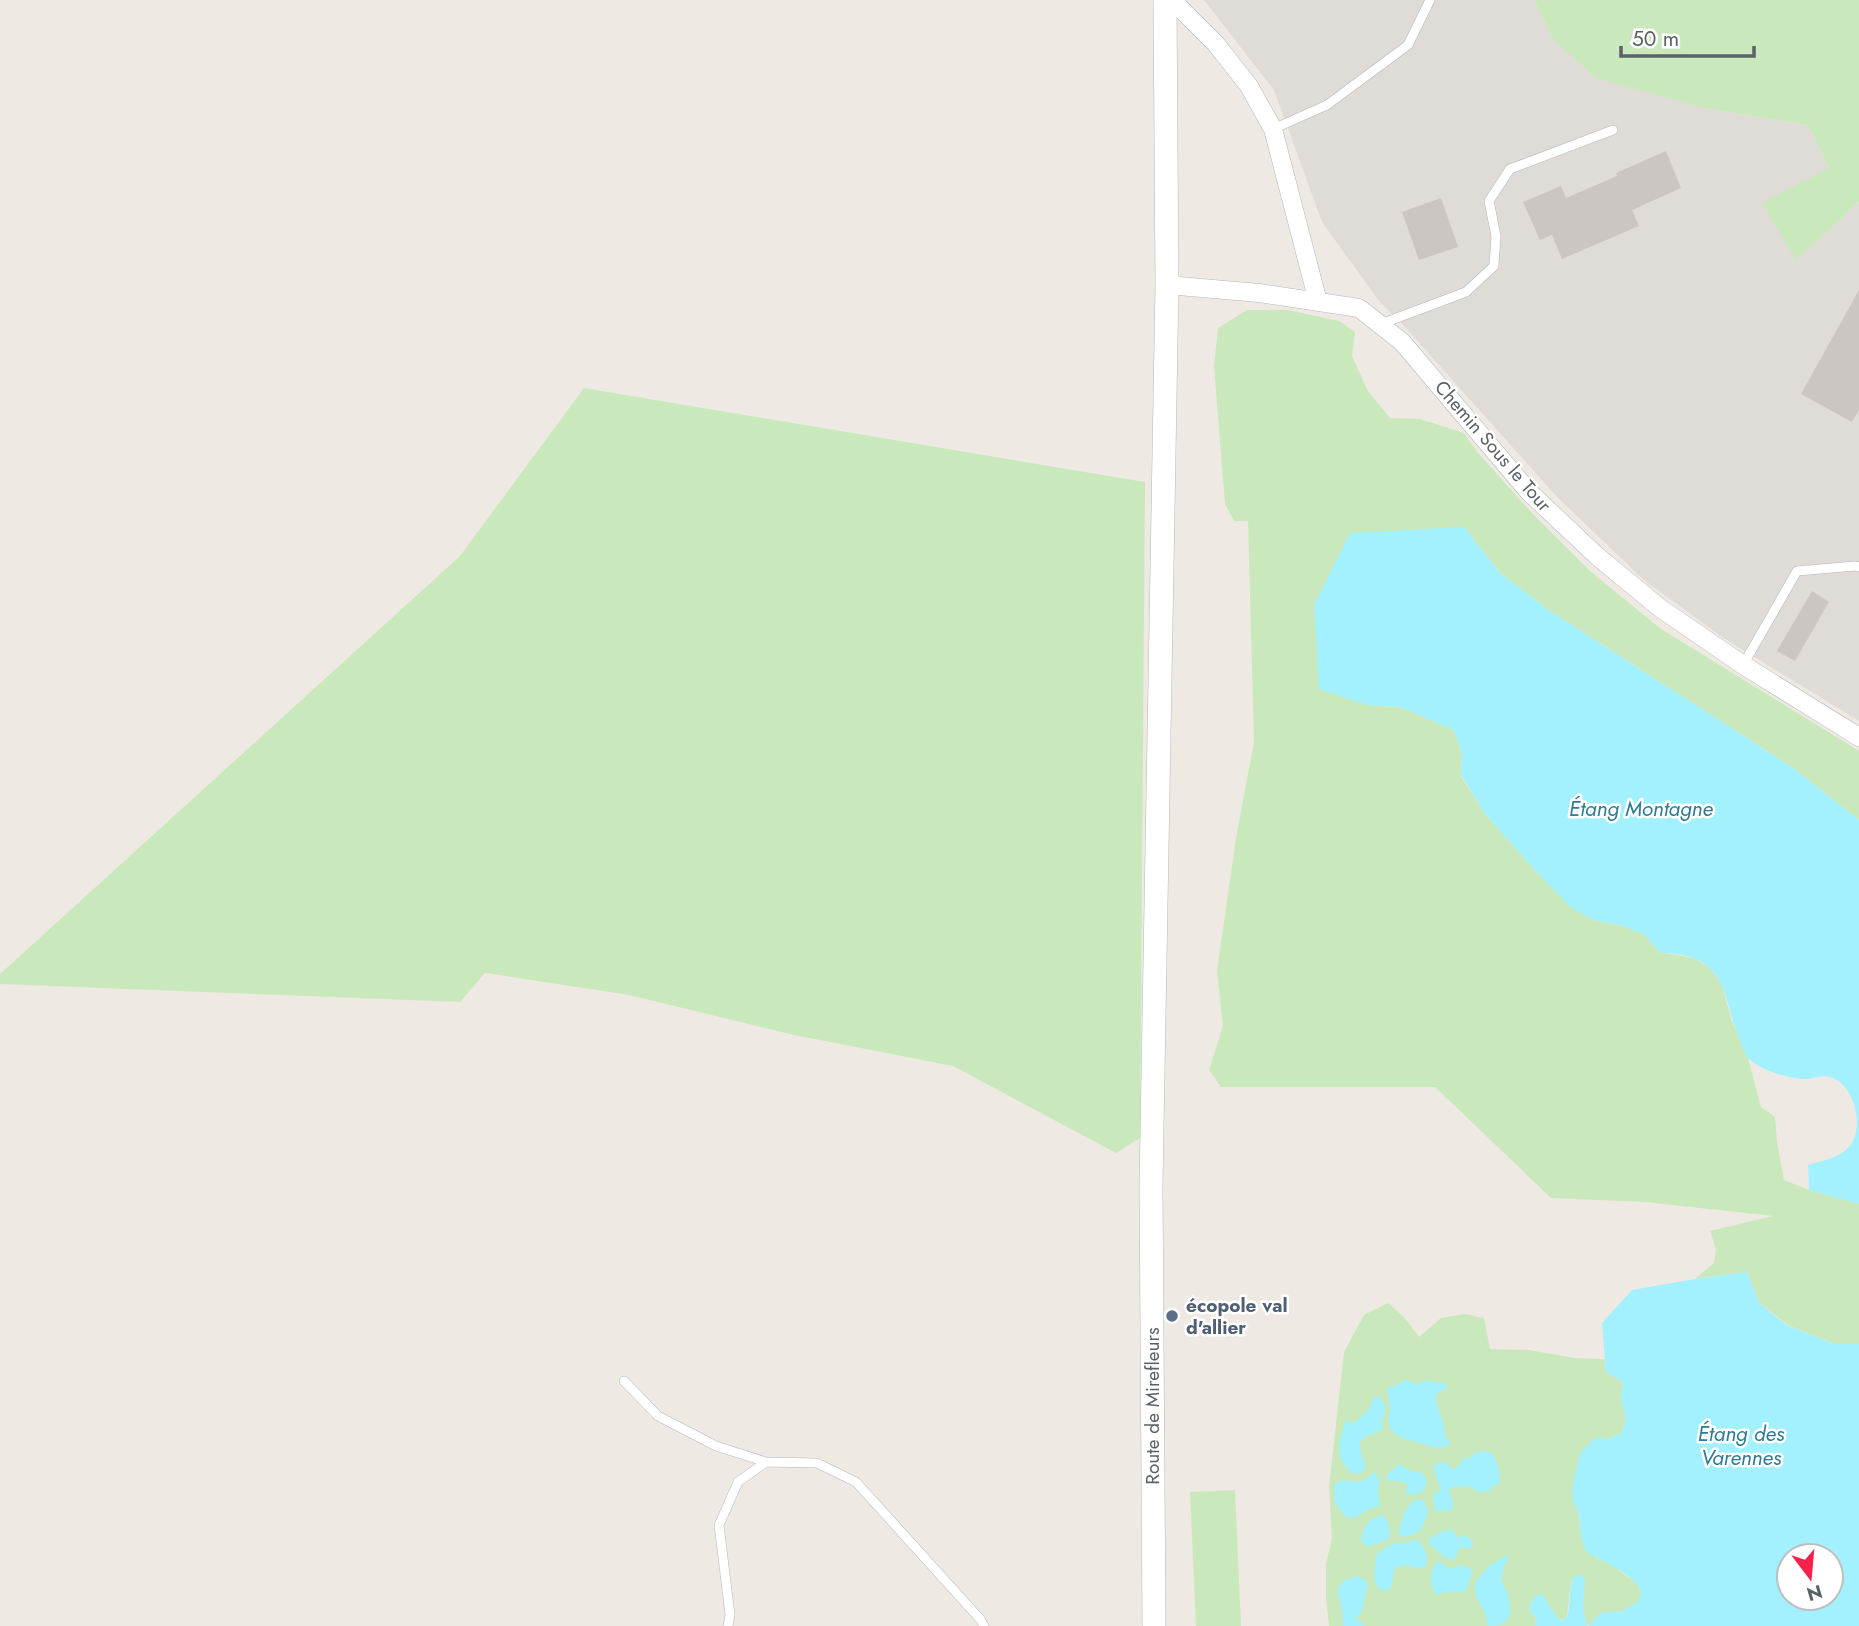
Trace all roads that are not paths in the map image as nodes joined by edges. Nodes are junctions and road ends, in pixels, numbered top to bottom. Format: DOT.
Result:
graph roads {
  1 [pos="1165,0"];
  2 [pos="1172,0"];
  3 [pos="1430,0"];
  4 [pos="1272,129"];
  5 [pos="1613,130"];
  6 [pos="1167,285"];
  7 [pos="1318,302"];
  8 [pos="1379,324"];
  9 [pos="1859,567"];
  10 [pos="1743,665"];
  11 [pos="1859,737"];
  12 [pos="624,1381"];
  13 [pos="766,1462"];
  14 [pos="728,1626"];
  15 [pos="984,1626"];
  16 [pos="1154,1626"];
  1 -- 6 [label="street, Route de Mirefleurs"];
  2 -- 4 [label="street"];
  3 -- 4 [label="lane"];
  4 -- 7 [label="street"];
  5 -- 8 [label="lane"];
  6 -- 7 [label="street, Chemin Sous le Tour"];
  6 -- 16 [label="street, Route de Mirefleurs"];
  7 -- 8 [label="street, Chemin Sous le Tour"];
  8 -- 10 [label="street, Chemin Sous le Tour"];
  9 -- 10 [label="lane"];
  10 -- 11 [label="street, Chemin Sous le Tour"];
  12 -- 13 [label="lane"];
  13 -- 14 [label="lane"];
  13 -- 15 [label="lane"];
}
